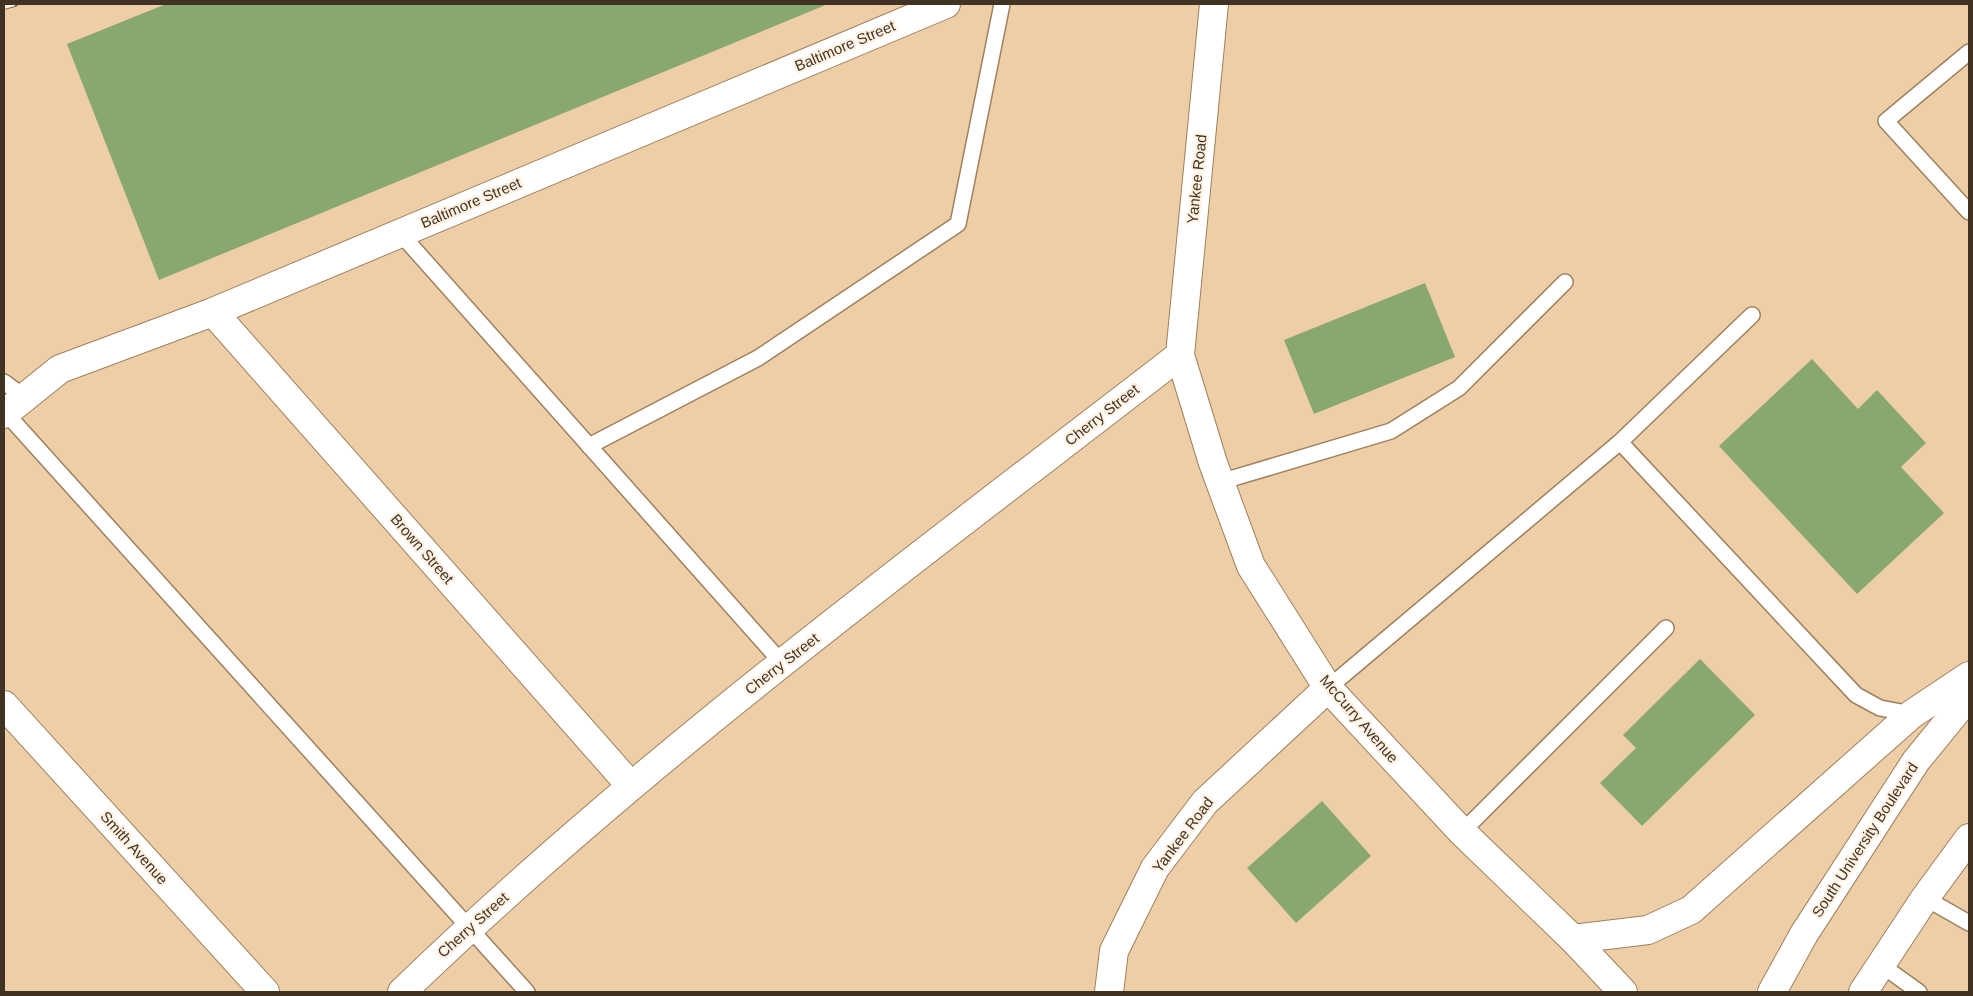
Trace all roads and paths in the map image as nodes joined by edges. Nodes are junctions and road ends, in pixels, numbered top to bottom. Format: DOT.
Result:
graph roads {
  1 [pos="946,4"];
  2 [pos="1002,4"];
  3 [pos="1214,4"];
  4 [pos="1969,52"];
  5 [pos="1969,212"];
  6 [pos="400,233"];
  7 [pos="1564,282"];
  8 [pos="213,312"];
  9 [pos="1752,315"];
  10 [pos="1180,355"];
  11 [pos="9,401"];
  12 [pos="1620,442"];
  13 [pos="589,446"];
  14 [pos="1220,482"];
  15 [pos="1666,628"];
  16 [pos="782,663"];
  17 [pos="1969,676"];
  18 [pos="1328,688"];
  19 [pos="1969,696"];
  20 [pos="4,705"];
  21 [pos="1912,714"];
  22 [pos="631,786"];
  23 [pos="1462,832"];
  24 [pos="1969,838"];
  25 [pos="1925,898"];
  26 [pos="1969,923"];
  27 [pos="468,928"];
  28 [pos="1573,939"];
  29 [pos="1880,964"];
  30 [pos="265,992"];
  31 [pos="402,992"];
  32 [pos="527,992"];
  33 [pos="1109,992"];
  34 [pos="1623,992"];
  35 [pos="1772,992"];
  36 [pos="1863,992"];
  37 [pos="1919,992"];
  1 -- 6 [label="street, Baltimore Street"];
  2 -- 13 [label="lane"];
  3 -- 10 [label="street, Yankee Road"];
  4 -- 5 [label="lane"];
  6 -- 8 [label="street, Baltimore Street"];
  6 -- 13 [label="lane"];
  7 -- 14 [label="lane"];
  8 -- 11 [label="street, Baltimore Street"];
  8 -- 22 [label="street, Brown Street"];
  9 -- 12 [label="lane"];
  10 -- 14 [label="street, McCurry Avenue"];
  10 -- 16 [label="street, Cherry Street"];
  11 -- 27 [label="lane"];
  12 -- 18 [label="lane"];
  12 -- 21 [label="lane"];
  13 -- 16 [label="lane"];
  14 -- 18 [label="street, McCurry Avenue"];
  15 -- 23 [label="lane"];
  16 -- 22 [label="street, Cherry Street"];
  17 -- 21 [label="street"];
  18 -- 23 [label="street, McCurry Avenue"];
  18 -- 33 [label="street, Yankee Road"];
  19 -- 35 [label="street, South University Boulevard"];
  20 -- 30 [label="street, Smith Avenue"];
  21 -- 28 [label="street"];
  22 -- 27 [label="street, Cherry Street"];
  23 -- 28 [label="street, McCurry Avenue"];
  24 -- 25 [label="street"];
  25 -- 26 [label="lane"];
  25 -- 29 [label="street"];
  27 -- 31 [label="street, Cherry Street"];
  27 -- 32 [label="lane"];
  28 -- 34 [label="street, McCurry Avenue"];
  29 -- 36 [label="street"];
  29 -- 37 [label="lane"];
}
